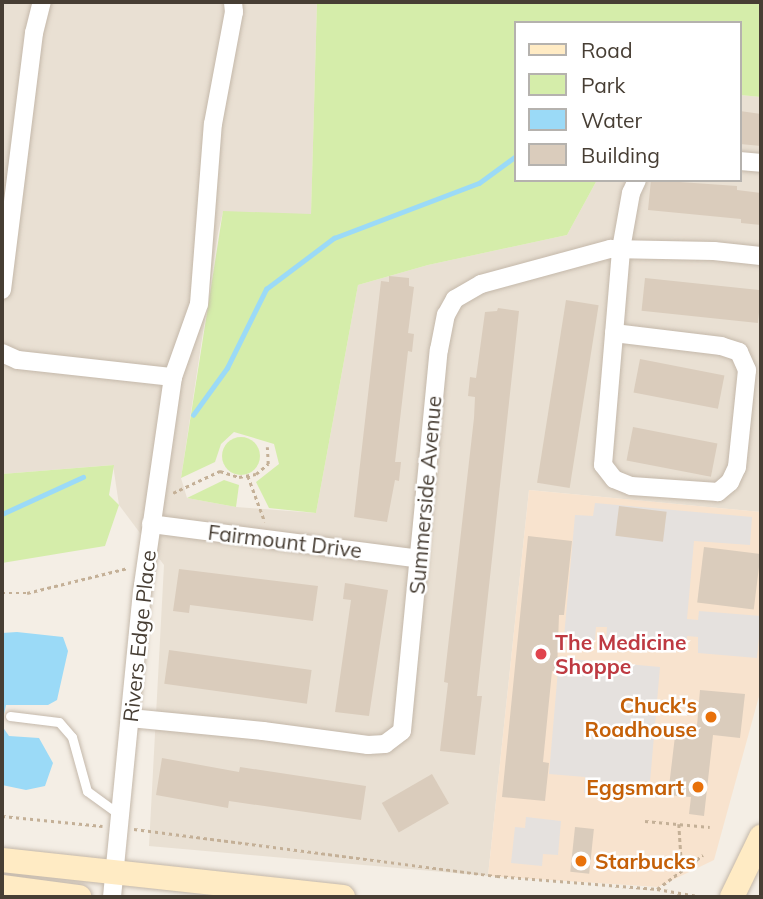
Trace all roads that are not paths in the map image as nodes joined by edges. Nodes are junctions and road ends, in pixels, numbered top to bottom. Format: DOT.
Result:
graph roads {
  1 [pos="42,2"];
  2 [pos="233,2"];
  3 [pos="742,161"];
  4 [pos="761,163"];
  5 [pos="636,182"];
  6 [pos="621,249"];
  7 [pos="761,256"];
  8 [pos="2,290"];
  9 [pos="614,332"];
  10 [pos="2,353"];
  11 [pos="173,377"];
  12 [pos="151,524"];
  13 [pos="419,559"];
  14 [pos="10,716"];
  15 [pos="130,718"];
  16 [pos="120,821"];
  17 [pos="761,836"];
  18 [pos="761,856"];
  19 [pos="2,859"];
  20 [pos="113,886"];
  21 [pos="2,887"];
  22 [pos="79,897"];
  23 [pos="343,897"];
  24 [pos="732,897"];
  25 [pos="751,897"];
  1 -- 8 [label="street"];
  2 -- 11 [label="street, Rivers Edge Place"];
  3 -- 4 [label="street"];
  5 -- 6 [label="street"];
  6 -- 7 [label="street, Summerside Avenue"];
  6 -- 9 [label="street"];
  6 -- 13 [label="street, Summerside Avenue"];
  9 -- 9 [label="street"];
  10 -- 11 [label="street"];
  11 -- 12 [label="street, Rivers Edge Place"];
  12 -- 13 [label="street, Fairmount Drive"];
  12 -- 15 [label="street, Rivers Edge Place"];
  13 -- 15 [label="street, Summerside Avenue"];
  14 -- 16 [label="lane"];
  15 -- 16 [label="street, Rivers Edge Place"];
  16 -- 20 [label="street, Rivers Edge Place"];
  17 -- 24 [label="main road"];
  18 -- 25 [label="main road"];
  19 -- 20 [label="main road"];
  20 -- 23 [label="main road"];
  21 -- 22 [label="main road"];
}
